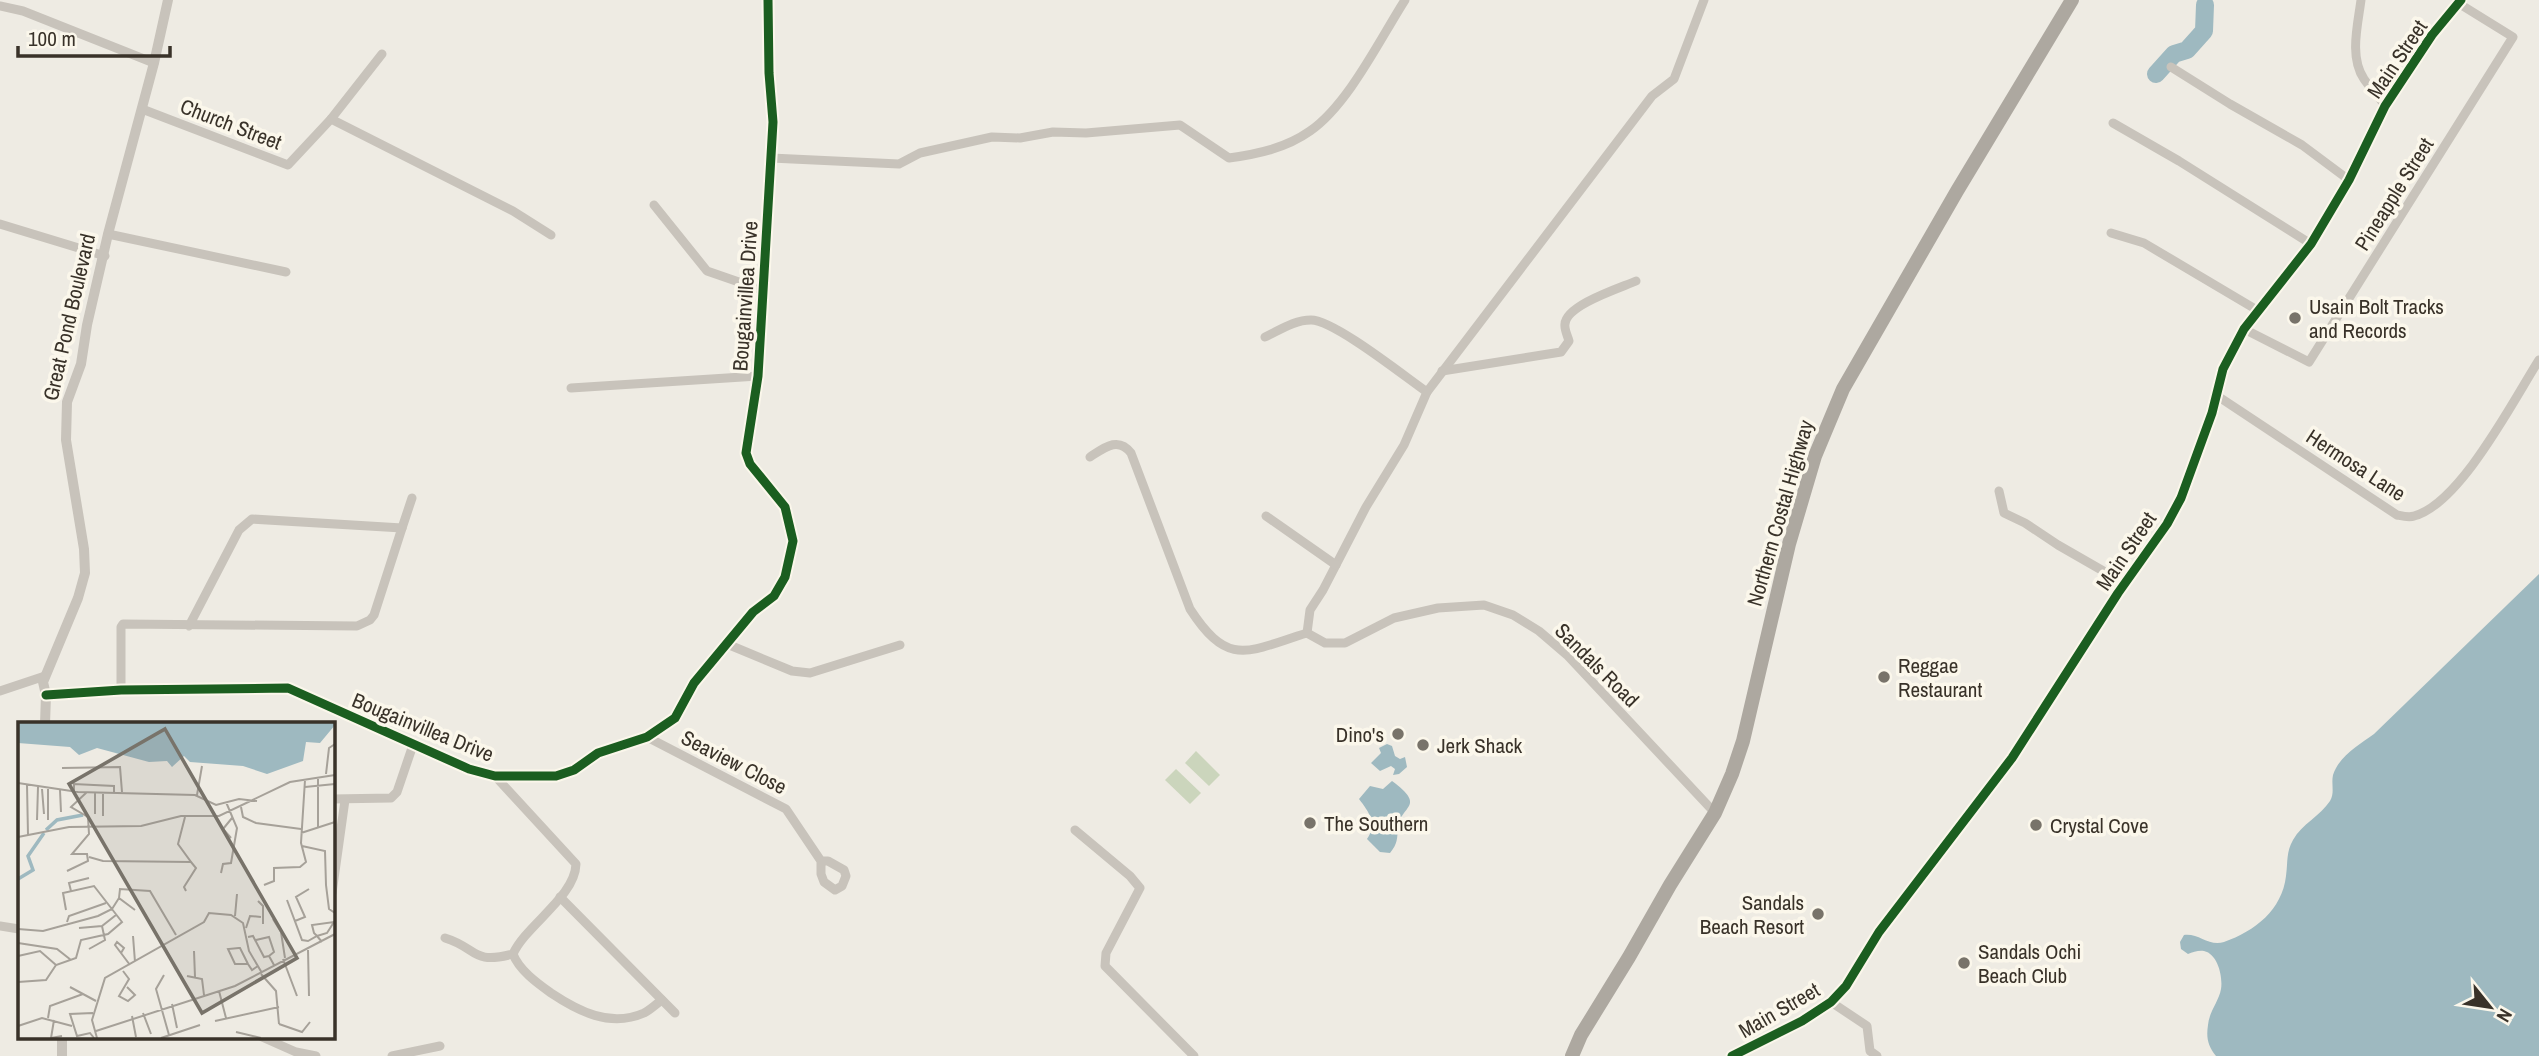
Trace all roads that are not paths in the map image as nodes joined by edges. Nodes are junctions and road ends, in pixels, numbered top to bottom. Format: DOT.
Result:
graph roads {
  1 [pos="168,0"];
  2 [pos="768,0"];
  3 [pos="1405,0"];
  4 [pos="1704,0"];
  5 [pos="2072,0"];
  6 [pos="2361,0"];
  7 [pos="2459,1"];
  8 [pos="0,6"];
  9 [pos="382,54"];
  10 [pos="154,63"];
  11 [pos="2171,67"];
  12 [pos="2385,106"];
  13 [pos="142,109"];
  14 [pos="331,119"];
  15 [pos="2113,123"];
  16 [pos="771,158"];
  17 [pos="2349,180"];
  18 [pos="654,205"];
  19 [pos="0,224"];
  20 [pos="2111,233"];
  21 [pos="108,234"];
  22 [pos="551,235"];
  23 [pos="2311,244"];
  24 [pos="105,256"];
  25 [pos="286,272"];
  26 [pos="1636,281"];
  27 [pos="762,290"];
  28 [pos="2257,310"];
  29 [pos="2244,330"];
  30 [pos="1265,337"];
  31 [pos="2539,360"];
  32 [pos="1442,371"];
  33 [pos="758,376"];
  34 [pos="571,388"];
  35 [pos="1427,392"];
  36 [pos="2216,396"];
  37 [pos="1090,457"];
  38 [pos="1999,491"];
  39 [pos="412,498"];
  40 [pos="1266,516"];
  41 [pos="402,528"];
  42 [pos="1336,565"];
  43 [pos="2118,593"];
  44 [pos="189,626"];
  45 [pos="1307,633"];
  46 [pos="727,644"];
  47 [pos="900,645"];
  48 [pos="45,676"];
  49 [pos="121,690"];
  50 [pos="0,691"];
  51 [pos="46,695"];
  52 [pos="45,722"];
  53 [pos="647,737"];
  54 [pos="413,745"];
  55 [pos="495,776"];
  56 [pos="334,799"];
  57 [pos="345,800"];
  58 [pos="1715,813"];
  59 [pos="1075,830"];
  60 [pos="821,861"];
  61 [pos="334,879"];
  62 [pos="560,897"];
  63 [pos="0,926"];
  64 [pos="18,929"];
  65 [pos="445,938"];
  66 [pos="513,954"];
  67 [pos="662,1000"];
  68 [pos="1831,1002"];
  69 [pos="675,1013"];
  70 [pos="62,1038"];
  71 [pos="264,1038"];
  72 [pos="440,1046"];
  73 [pos="61,1056"];
  74 [pos="316,1056"];
  75 [pos="392,1056"];
  76 [pos="1194,1056"];
  77 [pos="1572,1056"];
  78 [pos="1732,1056"];
  79 [pos="1877,1056"];
  1 -- 10 [label="street, Great Pond Boulevard"];
  2 -- 16 [label="street, Bougainvillea Drive"];
  3 -- 16 [label="street"];
  4 -- 32 [label="street"];
  5 -- 58 [label="main road, Northern Costal Highway"];
  6 -- 12 [label="street"];
  7 -- 12 [label="street, Main Street"];
  7 -- 29 [label="street, Pineapple Street"];
  8 -- 10 [label="street"];
  9 -- 14 [label="street"];
  10 -- 13 [label="street, Great Pond Boulevard"];
  11 -- 17 [label="street"];
  12 -- 17 [label="street, Main Street"];
  13 -- 14 [label="street, Church Street"];
  13 -- 21 [label="street, Great Pond Boulevard"];
  14 -- 22 [label="street"];
  15 -- 23 [label="street"];
  16 -- 27 [label="street, Bougainvillea Drive"];
  17 -- 23 [label="street, Main Street"];
  18 -- 27 [label="street"];
  19 -- 24 [label="street"];
  20 -- 28 [label="street"];
  21 -- 24 [label="street, Great Pond Boulevard"];
  21 -- 25 [label="street"];
  23 -- 28 [label="street, Main Street"];
  24 -- 48 [label="street, Great Pond Boulevard"];
  26 -- 32 [label="street"];
  27 -- 33 [label="street, Bougainvillea Drive"];
  28 -- 29 [label="street, Main Street"];
  29 -- 36 [label="street, Main Street"];
  30 -- 35 [label="street"];
  31 -- 36 [label="street, Hermosa Lane"];
  32 -- 35 [label="street"];
  33 -- 34 [label="street"];
  33 -- 46 [label="street, Bougainvillea Drive"];
  35 -- 42 [label="street"];
  36 -- 43 [label="street, Main Street"];
  37 -- 45 [label="street"];
  38 -- 43 [label="street"];
  39 -- 41 [label="street"];
  40 -- 42 [label="street"];
  41 -- 44 [label="street"];
  41 -- 44 [label="street"];
  42 -- 45 [label="street"];
  43 -- 68 [label="street, Main Street"];
  44 -- 49 [label="street"];
  45 -- 58 [label="street, Sandals Road"];
  46 -- 47 [label="street"];
  46 -- 53 [label="street, Bougainvillea Drive"];
  48 -- 50 [label="street"];
  48 -- 51 [label="street, Great Pond Boulevard"];
  49 -- 51 [label="street, Bougainvillea Drive"];
  49 -- 54 [label="street, Bougainvillea Drive"];
  51 -- 52 [label="street, Great Pond Boulevard"];
  53 -- 55 [label="street, Bougainvillea Drive"];
  53 -- 60 [label="street, Seaview Close"];
  54 -- 55 [label="street, Bougainvillea Drive"];
  54 -- 57 [label="street"];
  55 -- 62 [label="street"];
  56 -- 57 [label="street"];
  57 -- 61 [label="street"];
  58 -- 77 [label="main road, Northern Costal Highway"];
  59 -- 76 [label="street"];
  62 -- 66 [label="street"];
  62 -- 67 [label="street"];
  63 -- 64 [label="street"];
  65 -- 66 [label="street"];
  66 -- 67 [label="street"];
  67 -- 69 [label="street"];
  68 -- 78 [label="street, Main Street"];
  68 -- 79 [label="street"];
  70 -- 73 [label="street"];
  71 -- 74 [label="street"];
  72 -- 75 [label="street"];
}
